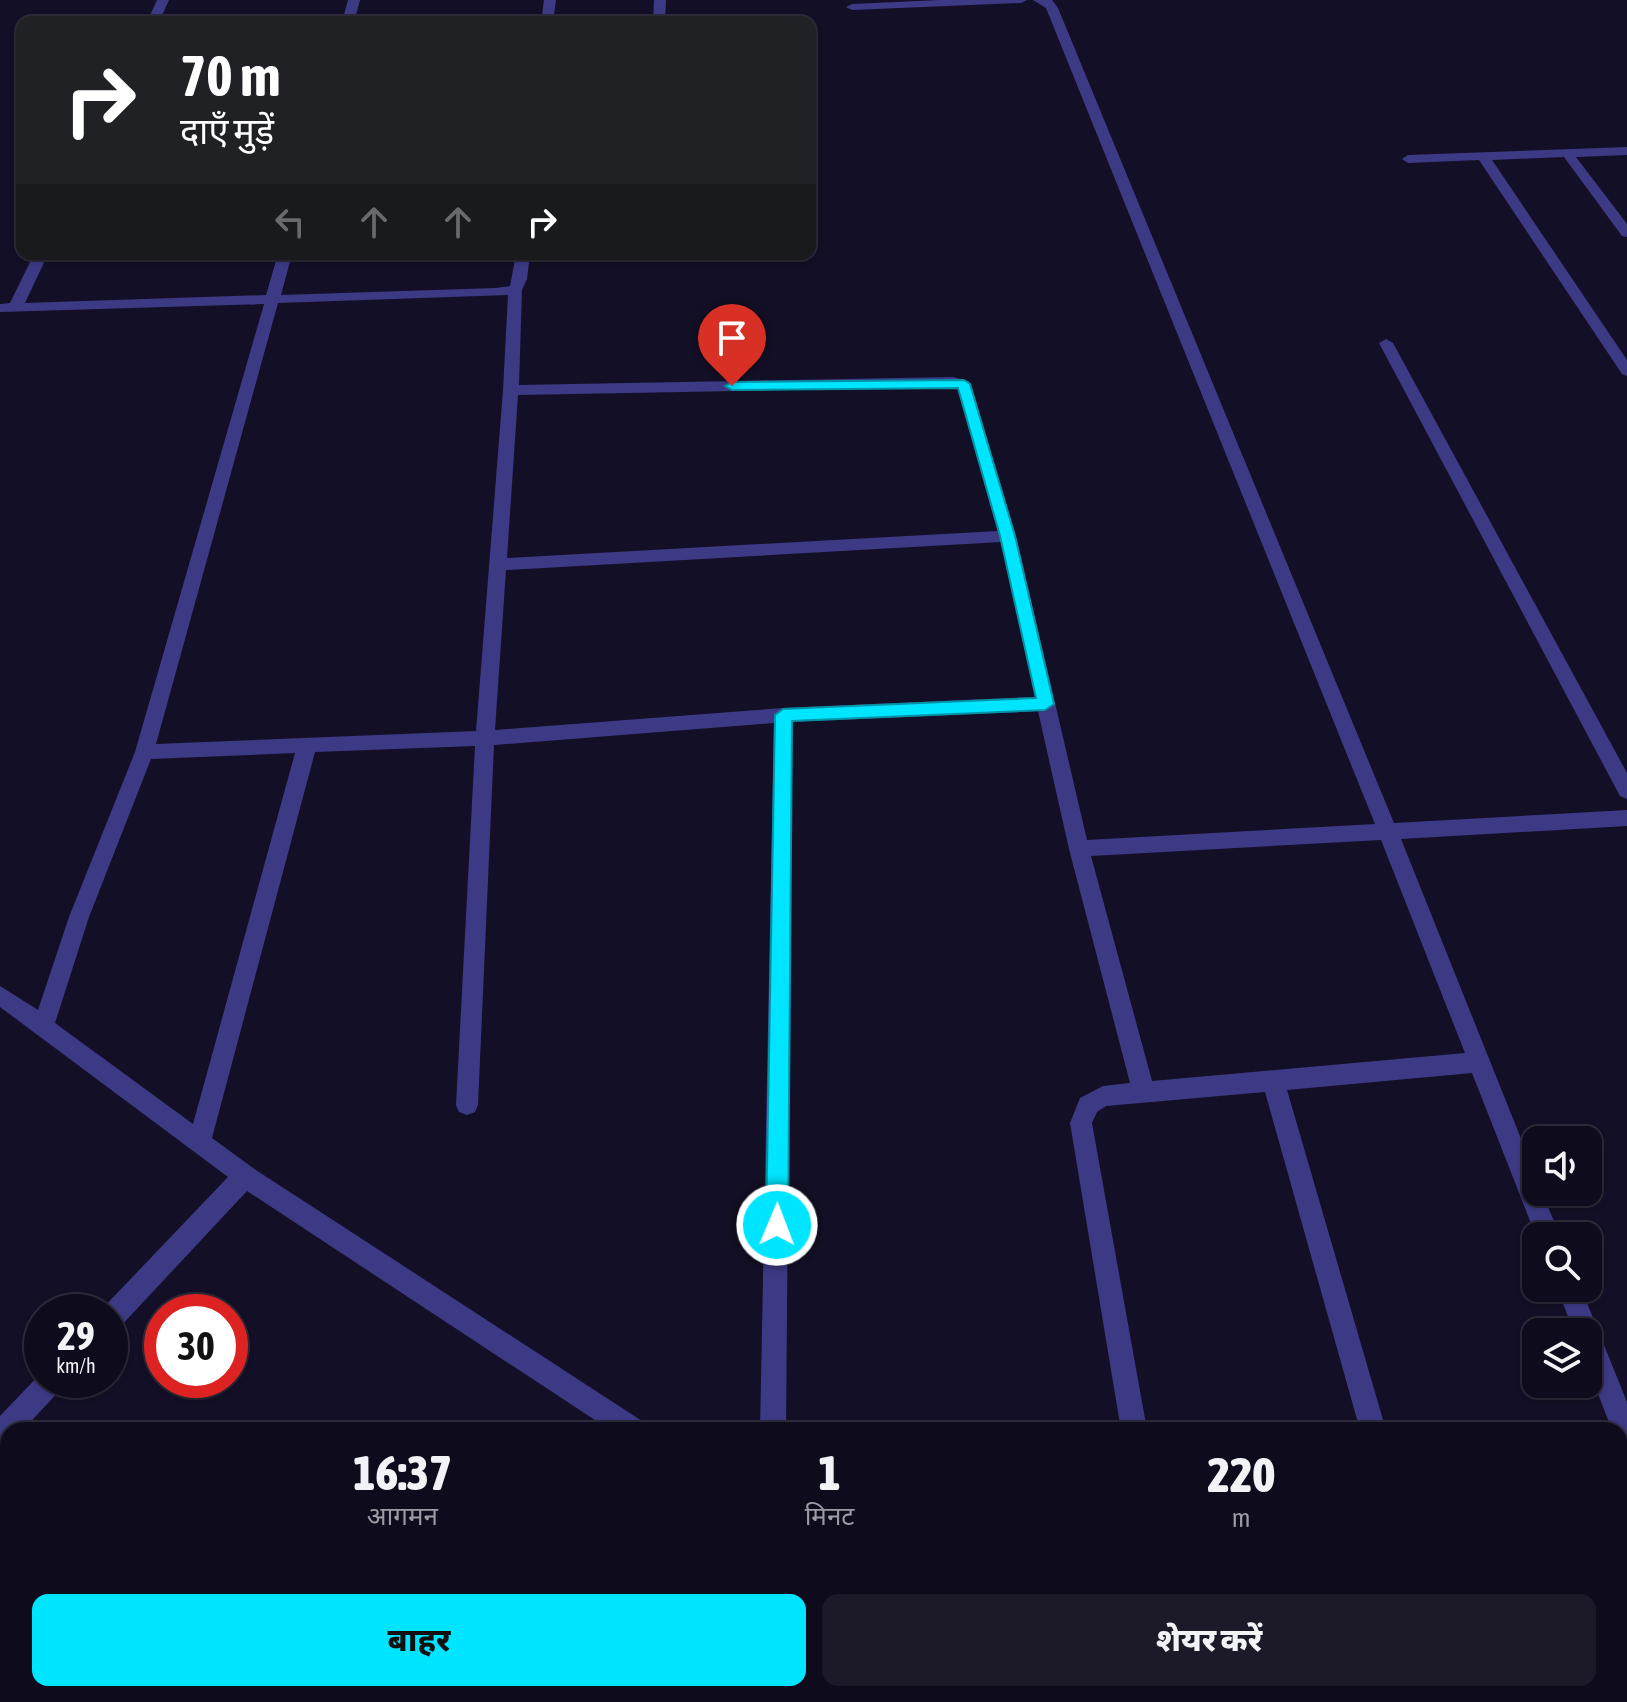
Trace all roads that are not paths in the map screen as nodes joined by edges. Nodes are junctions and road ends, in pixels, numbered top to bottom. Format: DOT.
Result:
graph roads {
  1 [pos="1021,0"];
  2 [pos="1039,0"];
  3 [pos="852,7"];
  4 [pos="1627,151"];
  5 [pos="1567,153"];
  6 [pos="1483,156"];
  7 [pos="1408,159"];
  8 [pos="1627,233"];
  9 [pos="37,260"];
  10 [pos="283,260"];
  11 [pos="522,260"];
  12 [pos="515,290"];
  13 [pos="272,301"];
  14 [pos="8,308"];
  15 [pos="1386,343"];
  16 [pos="1627,371"];
  17 [pos="511,390"];
  18 [pos="1008,536"];
  19 [pos="496,565"];
  20 [pos="1045,704"];
  21 [pos="783,715"];
  22 [pos="485,738"];
  23 [pos="307,745"];
  24 [pos="144,752"];
  25 [pos="1627,791"];
  26 [pos="1627,818"];
  27 [pos="1388,832"];
  28 [pos="1079,849"];
  29 [pos="0,995"];
  30 [pos="43,1027"];
  31 [pos="1479,1062"];
  32 [pos="1273,1080"];
  33 [pos="1144,1092"];
  34 [pos="467,1105"];
  35 [pos="200,1142"];
  36 [pos="245,1176"];
  37 [pos="1542,1222"];
  38 [pos="128,1300"];
  39 [pos="1602,1372"];
  40 [pos="35,1398"];
  41 [pos="12,1422"];
  42 [pos="621,1422"];
  43 [pos="773,1422"];
  44 [pos="1133,1422"];
  45 [pos="1371,1422"];
  46 [pos="1622,1422"];
  1 -- 3 [label="street"];
  2 -- 27 [label="street"];
  4 -- 5 [label="street"];
  5 -- 6 [label="street"];
  5 -- 8 [label="street"];
  6 -- 7 [label="street"];
  6 -- 16 [label="street"];
  9 -- 14 [label="street"];
  10 -- 13 [label="street"];
  11 -- 12 [label="street"];
  12 -- 13 [label="street"];
  12 -- 17 [label="street"];
  13 -- 14 [label="street"];
  13 -- 24 [label="street"];
  15 -- 25 [label="street"];
  17 -- 18 [label="street"];
  17 -- 19 [label="street"];
  18 -- 19 [label="street"];
  18 -- 20 [label="street"];
  19 -- 22 [label="street"];
  20 -- 21 [label="street"];
  20 -- 28 [label="street"];
  21 -- 22 [label="street"];
  21 -- 43 [label="street"];
  22 -- 23 [label="street"];
  22 -- 34 [label="street"];
  23 -- 24 [label="street"];
  23 -- 35 [label="street"];
  24 -- 30 [label="street"];
  26 -- 27 [label="street"];
  27 -- 28 [label="street"];
  27 -- 31 [label="street"];
  28 -- 33 [label="street"];
  29 -- 30 [label="street"];
  30 -- 35 [label="street"];
  31 -- 32 [label="street"];
  31 -- 37 [label="street"];
  32 -- 33 [label="street"];
  32 -- 45 [label="street"];
  33 -- 44 [label="street"];
  35 -- 36 [label="street"];
  36 -- 38 [label="street"];
  36 -- 42 [label="street"];
  39 -- 46 [label="street"];
  40 -- 41 [label="street"];
}
